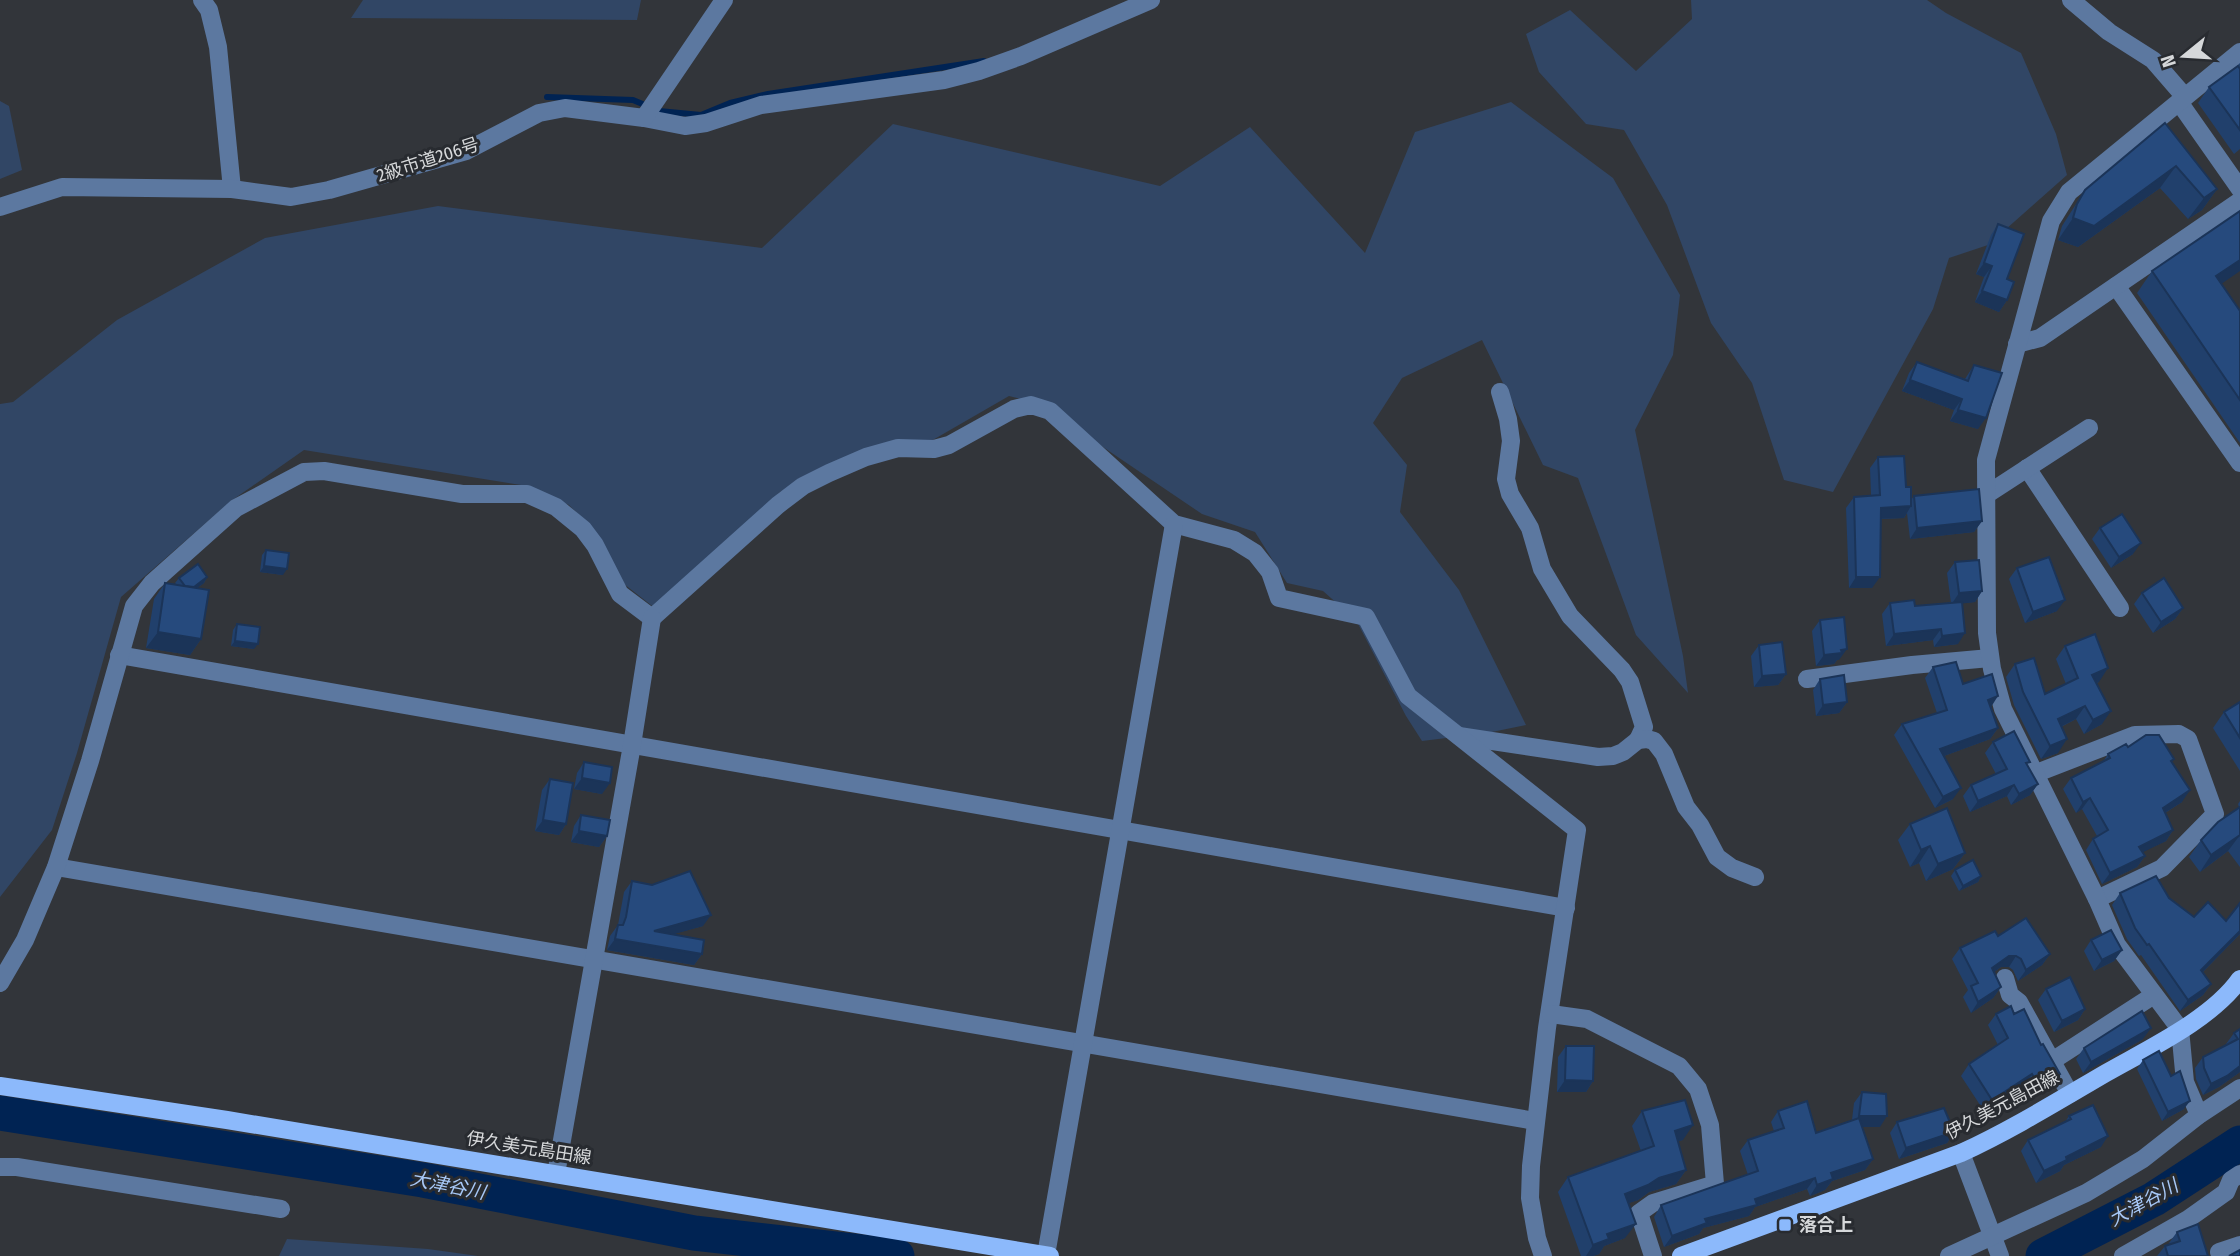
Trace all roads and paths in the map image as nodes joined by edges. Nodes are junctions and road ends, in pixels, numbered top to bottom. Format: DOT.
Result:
graph roads {
  1 [pos="202,0"];
  2 [pos="724,0"];
  3 [pos="1152,0"];
  4 [pos="2071,0"];
  5 [pos="2240,52"];
  6 [pos="2182,99"];
  7 [pos="644,118"];
  8 [pos="232,189"];
  9 [pos="2240,190"];
  10 [pos="2240,201"];
  11 [pos="0,207"];
  12 [pos="2116,286"];
  13 [pos="2017,344"];
  14 [pos="1500,392"];
  15 [pos="2089,428"];
  16 [pos="2240,463"];
  17 [pos="2027,468"];
  18 [pos="1986,495"];
  19 [pos="1174,524"];
  20 [pos="2120,608"];
  21 [pos="652,618"];
  22 [pos="119,655"];
  23 [pos="1990,658"];
  24 [pos="1807,679"];
  25 [pos="1458,736"];
  26 [pos="1638,740"];
  27 [pos="632,745"];
  28 [pos="2034,774"];
  29 [pos="1120,830"];
  30 [pos="56,867"];
  31 [pos="1755,877"];
  32 [pos="2097,899"];
  33 [pos="1566,908"];
  34 [pos="593,959"];
  35 [pos="2005,978"];
  36 [pos="2240,979"];
  37 [pos="0,983"];
  38 [pos="2154,995"];
  39 [pos="1551,1014"];
  40 [pos="2180,1029"];
  41 [pos="1083,1043"];
  42 [pos="2052,1061"];
  43 [pos="0,1086"];
  44 [pos="2240,1088"];
  45 [pos="2070,1094"];
  46 [pos="2199,1115"];
  47 [pos="1535,1121"];
  48 [pos="1961,1153"];
  49 [pos="0,1167"];
  50 [pos="556,1174"];
  51 [pos="2240,1174"];
  52 [pos="281,1209"];
  53 [pos="1993,1236"];
  54 [pos="2240,1245"];
  55 [pos="2219,1252"];
  56 [pos="1048,1256"];
  57 [pos="1543,1256"];
  58 [pos="1653,1256"];
  59 [pos="1681,1256"];
  60 [pos="1949,1256"];
  61 [pos="2000,1256"];
  62 [pos="2123,1256"];
  1 -- 8 [label="street"];
  2 -- 7 [label="street"];
  3 -- 7 [label="street, 2級市道206号"];
  4 -- 6 [label="street"];
  5 -- 6 [label="street"];
  6 -- 9 [label="street"];
  6 -- 13 [label="street"];
  7 -- 8 [label="street, 2級市道206号"];
  8 -- 11 [label="street, 2級市道206号"];
  10 -- 12 [label="street"];
  12 -- 13 [label="street"];
  12 -- 16 [label="street"];
  13 -- 18 [label="street"];
  14 -- 26 [label="street"];
  15 -- 17 [label="street"];
  17 -- 18 [label="street"];
  17 -- 20 [label="street"];
  18 -- 23 [label="street"];
  19 -- 21 [label="street"];
  19 -- 25 [label="street"];
  19 -- 29 [label="street"];
  21 -- 22 [label="street"];
  21 -- 27 [label="street"];
  22 -- 27 [label="street"];
  22 -- 30 [label="street"];
  23 -- 24 [label="street"];
  23 -- 28 [label="street"];
  25 -- 26 [label="street"];
  25 -- 33 [label="street"];
  26 -- 31 [label="street"];
  27 -- 29 [label="street"];
  27 -- 34 [label="street"];
  28 -- 32 [label="street"];
  28 -- 32 [label="street"];
  29 -- 33 [label="street"];
  29 -- 41 [label="street"];
  30 -- 34 [label="street"];
  30 -- 37 [label="street"];
  32 -- 38 [label="street"];
  33 -- 39 [label="street"];
  34 -- 41 [label="street"];
  34 -- 50 [label="street"];
  35 -- 42 [label="street"];
  36 -- 40 [label="main road, 伊久美元島田線"];
  38 -- 40 [label="street"];
  38 -- 42 [label="street"];
  39 -- 47 [label="street"];
  39 -- 58 [label="street"];
  40 -- 45 [label="main road, 伊久美元島田線"];
  40 -- 46 [label="street"];
  41 -- 47 [label="street"];
  41 -- 56 [label="street"];
  42 -- 45 [label="street"];
  43 -- 50 [label="main road, 伊久美元島田線"];
  44 -- 46 [label="street"];
  45 -- 48 [label="main road, 伊久美元島田線"];
  46 -- 53 [label="street"];
  47 -- 57 [label="street"];
  48 -- 53 [label="street"];
  48 -- 59 [label="main road, 伊久美元島田線"];
  49 -- 52 [label="street"];
  50 -- 56 [label="main road, 伊久美元島田線"];
  51 -- 62 [label="street"];
  53 -- 60 [label="street"];
  53 -- 61 [label="street"];
  54 -- 55 [label="street"];
}
